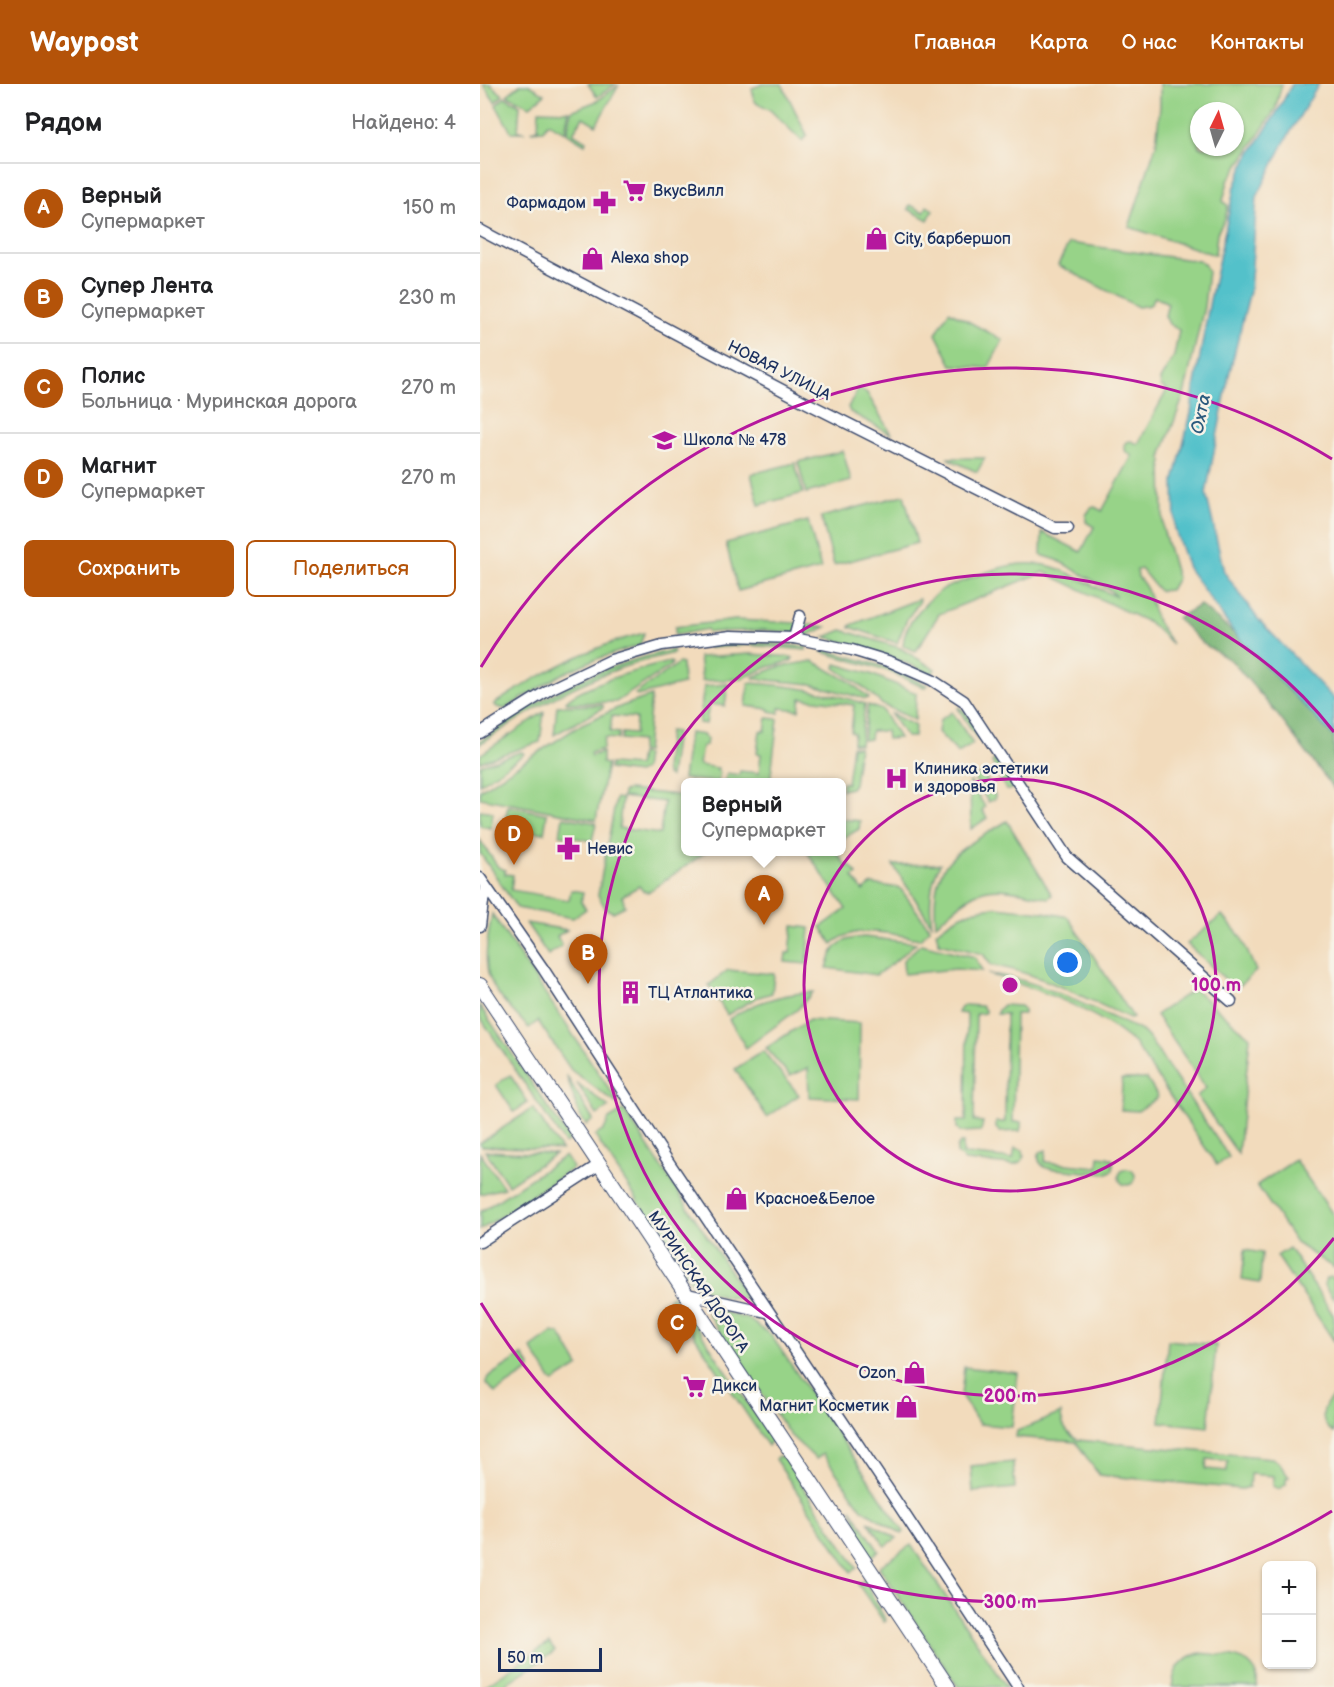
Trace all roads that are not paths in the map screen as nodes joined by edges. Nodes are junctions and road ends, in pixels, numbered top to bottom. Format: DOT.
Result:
graph roads {
  1 [pos="480,230"];
  2 [pos="1068,528"];
  3 [pos="800,616"];
  4 [pos="794,638"];
  5 [pos="480,733"];
  6 [pos="483,882"];
  7 [pos="480,926"];
  8 [pos="480,985"];
  9 [pos="1231,1001"];
  10 [pos="600,1164"];
  11 [pos="480,1242"];
  12 [pos="687,1294"];
  13 [pos="767,1312"];
  14 [pos="948,1687"];
  15 [pos="1018,1687"];
  1 -- 2 [label="street, НОВАЯ УЛИЦА"];
  3 -- 4 [label="street"];
  4 -- 5 [label="street"];
  4 -- 9 [label="street"];
  6 -- 7 [label="street"];
  6 -- 13 [label="street"];
  8 -- 10 [label="street, МУРИНСКАЯ ДОРОГА"];
  10 -- 11 [label="street"];
  10 -- 12 [label="street, МУРИНСКАЯ ДОРОГА"];
  12 -- 13 [label="street"];
  12 -- 14 [label="street, МУРИНСКАЯ ДОРОГА"];
  13 -- 15 [label="street"];
}
